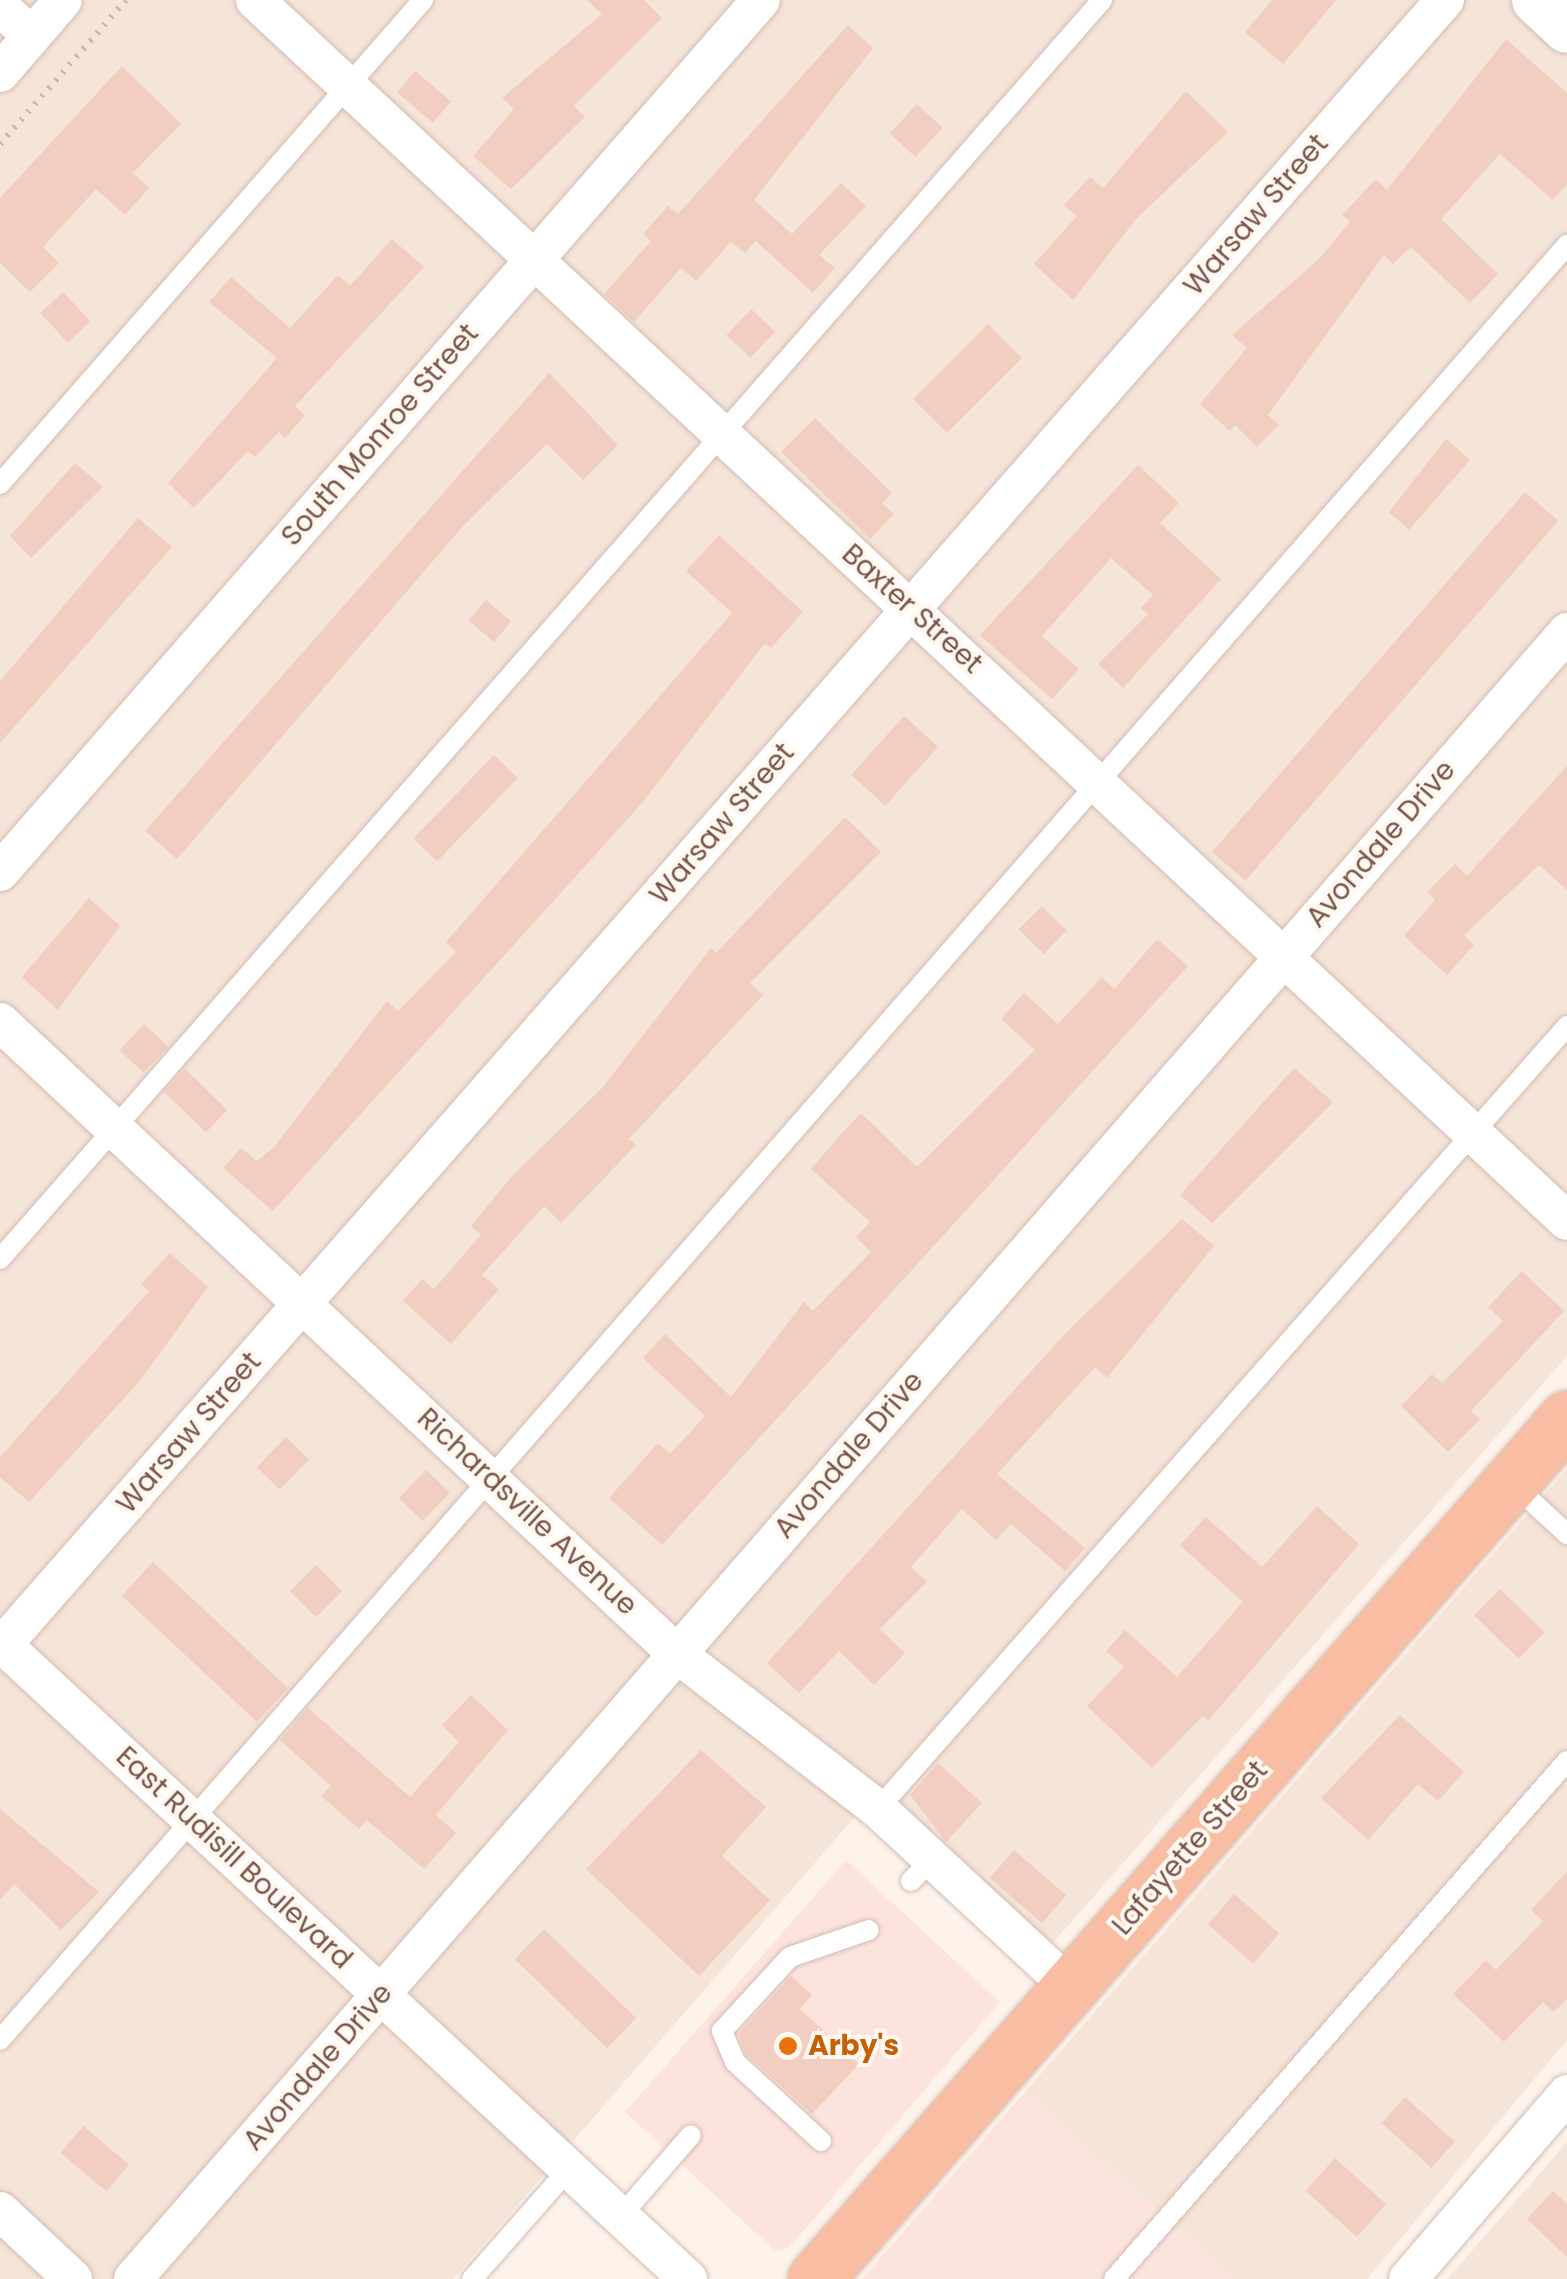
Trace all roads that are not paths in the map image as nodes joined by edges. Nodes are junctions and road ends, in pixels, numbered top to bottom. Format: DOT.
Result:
graph roads {
  1 [pos="63,0"];
  2 [pos="255,0"];
  3 [pos="424,0"];
  4 [pos="761,0"];
  5 [pos="1102,0"];
  6 [pos="1445,0"];
  7 [pos="1536,0"];
  8 [pos="0,6"];
  9 [pos="1567,29"];
  10 [pos="32,36"];
  11 [pos="0,72"];
  12 [pos="348,86"];
  13 [pos="1567,245"];
  14 [pos="534,258"];
  15 [pos="721,437"];
  16 [pos="0,484"];
  17 [pos="912,607"];
  18 [pos="1567,632"];
  19 [pos="1100,784"];
  20 [pos="0,872"];
  21 [pos="1283,956"];
  22 [pos="0,1022"];
  23 [pos="1567,1026"];
  24 [pos="114,1128"];
  25 [pos="1473,1134"];
  26 [pos="1567,1221"];
  27 [pos="0,1260"];
  28 [pos="303,1304"];
  29 [pos="1567,1418"];
  30 [pos="491,1477"];
  31 [pos="1511,1482"];
  32 [pos="1567,1534"];
  33 [pos="1,1645"];
  34 [pos="676,1653"];
  35 [pos="1567,1761"];
  36 [pos="878,1809"];
  37 [pos="191,1820"];
  38 [pos="868,1930"];
  39 [pos="1069,1986"];
  40 [pos="382,1994"];
  41 [pos="0,2040"];
  42 [pos="1567,2094"];
  43 [pos="691,2135"];
  44 [pos="822,2141"];
  45 [pos="569,2169"];
  46 [pos="0,2211"];
  47 [pos="620,2217"];
  48 [pos="73,2279"];
  49 [pos="133,2279"];
  50 [pos="472,2279"];
  51 [pos="688,2279"];
  52 [pos="815,2279"];
  53 [pos="1114,2279"];
  54 [pos="1408,2279"];
  1 -- 10 [label="street"];
  2 -- 12 [label="street, Baxter Street"];
  3 -- 12 [label="lane"];
  4 -- 14 [label="street, South Monroe Street"];
  5 -- 15 [label="lane"];
  6 -- 17 [label="street, Warsaw Street"];
  7 -- 9 [label="street"];
  8 -- 10 [label="street"];
  10 -- 11 [label="street"];
  12 -- 14 [label="street, Baxter Street"];
  12 -- 16 [label="lane"];
  13 -- 19 [label="lane"];
  14 -- 15 [label="street, Baxter Street"];
  14 -- 20 [label="street, South Monroe Street"];
  15 -- 17 [label="street, Baxter Street"];
  15 -- 24 [label="lane"];
  17 -- 19 [label="street, Baxter Street"];
  17 -- 28 [label="street, Warsaw Street"];
  18 -- 21 [label="street, Avondale Drive"];
  19 -- 21 [label="street, Baxter Street"];
  19 -- 30 [label="lane"];
  21 -- 25 [label="street, Baxter Street"];
  21 -- 34 [label="street, Avondale Drive"];
  22 -- 24 [label="street, Richardsville Avenue"];
  23 -- 25 [label="lane"];
  24 -- 27 [label="lane"];
  24 -- 28 [label="street, Richardsville Avenue"];
  25 -- 26 [label="street, Baxter Street"];
  25 -- 36 [label="lane"];
  28 -- 30 [label="street, Richardsville Avenue"];
  28 -- 33 [label="street, Warsaw Street"];
  29 -- 31 [label="highway, Lafayette Street"];
  30 -- 34 [label="street, Richardsville Avenue"];
  30 -- 37 [label="lane"];
  31 -- 32 [label="lane"];
  31 -- 39 [label="highway, Lafayette Street"];
  33 -- 37 [label="street, East Rudisill Boulevard"];
  34 -- 36 [label="street, Richardsville Avenue"];
  34 -- 40 [label="street, Avondale Drive"];
  35 -- 53 [label="lane"];
  36 -- 39 [label="street, Richardsville Avenue"];
  37 -- 40 [label="street, East Rudisill Boulevard"];
  37 -- 41 [label="lane"];
  38 -- 44 [label="lane"];
  39 -- 52 [label="highway, Lafayette Street"];
  40 -- 45 [label="street, East Rudisill Boulevard"];
  40 -- 49 [label="street, Avondale Drive"];
  42 -- 54 [label="street"];
  43 -- 47 [label="lane"];
  45 -- 47 [label="street, East Rudisill Boulevard"];
  45 -- 50 [label="lane"];
  46 -- 48 [label="street"];
  47 -- 51 [label="street, East Rudisill Boulevard"];
}
